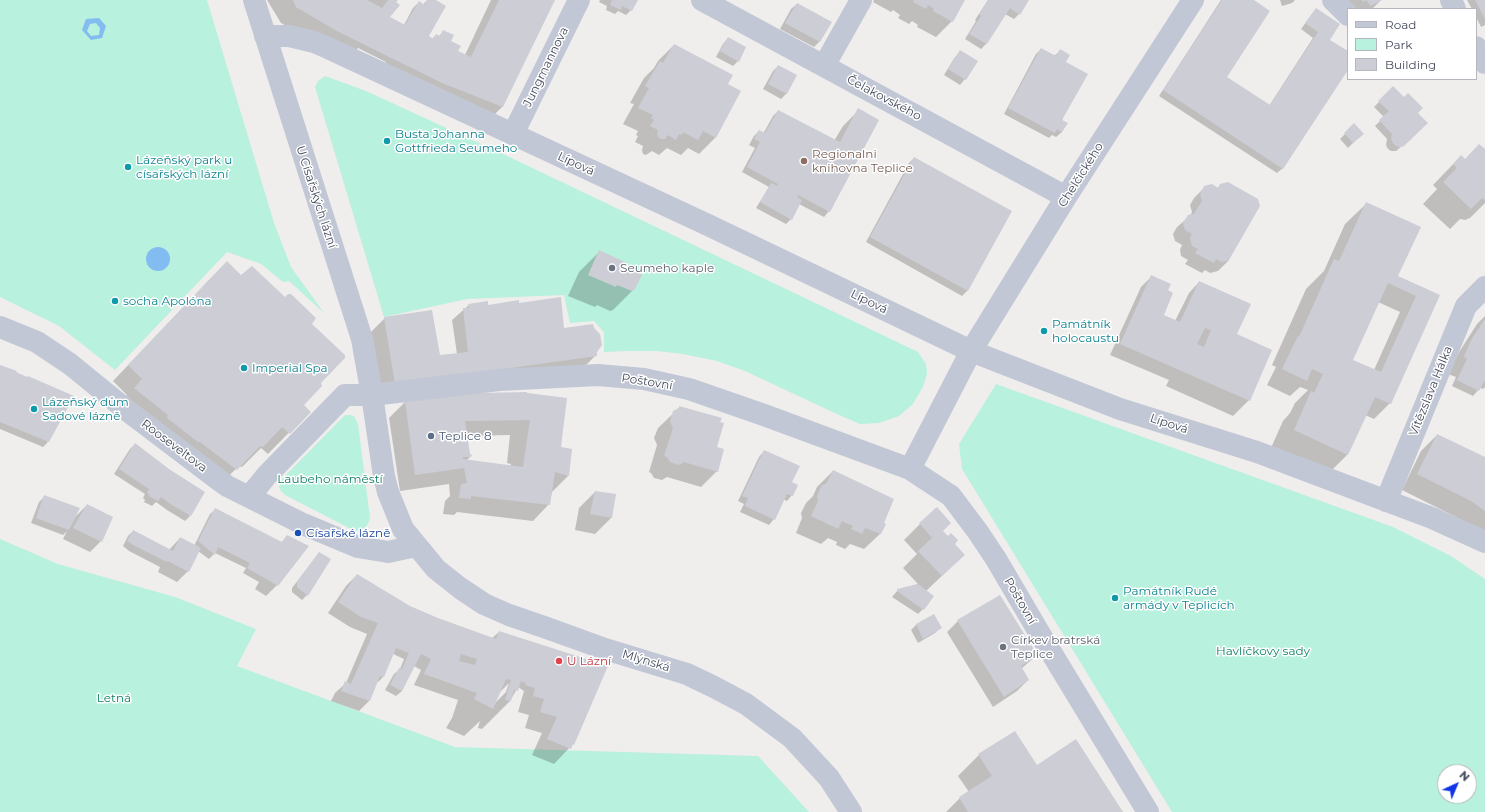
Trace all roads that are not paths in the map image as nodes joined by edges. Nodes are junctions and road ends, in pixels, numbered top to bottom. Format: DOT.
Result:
graph roads {
  1 [pos="254,0"];
  2 [pos="579,0"];
  3 [pos="702,0"];
  4 [pos="860,0"];
  5 [pos="1193,0"];
  6 [pos="1333,0"];
  7 [pos="1347,14"];
  8 [pos="265,36"];
  9 [pos="1477,49"];
  10 [pos="1485,63"];
  11 [pos="824,66"];
  12 [pos="514,134"];
  13 [pos="1066,197"];
  14 [pos="1485,277"];
  15 [pos="1485,287"];
  16 [pos="0,327"];
  17 [pos="971,351"];
  18 [pos="372,395"];
  19 [pos="1413,434"];
  20 [pos="910,468"];
  21 [pos="250,496"];
  22 [pos="1386,501"];
  23 [pos="1485,542"];
  24 [pos="416,546"];
  25 [pos="851,812"];
  26 [pos="1148,812"];
  1 -- 8 [label="street, U Císařských lázní"];
  2 -- 12 [label="street, Jungmannova"];
  3 -- 11 [label="street, Čelakovského"];
  4 -- 11 [label="street"];
  5 -- 13 [label="street, Chelčického"];
  6 -- 7 [label="street"];
  8 -- 12 [label="street, Lípová"];
  8 -- 18 [label="street, U Císařských lázní"];
  9 -- 10 [label="street"];
  11 -- 13 [label="street, Čelakovského"];
  12 -- 17 [label="street, Lípová"];
  13 -- 17 [label="street, Chelčického"];
  14 -- 19 [label="street"];
  15 -- 19 [label="street, Vítězslava Hálka"];
  16 -- 21 [label="street, Rooseveltova"];
  17 -- 20 [label="street"];
  17 -- 22 [label="street, Lípová"];
  18 -- 20 [label="street, Poštovní"];
  18 -- 21 [label="street"];
  18 -- 24 [label="street"];
  19 -- 22 [label="street, Vítězslava Hálka"];
  20 -- 26 [label="street, Poštovní"];
  21 -- 24 [label="street"];
  22 -- 23 [label="street, Lípová"];
  24 -- 25 [label="street, Mlýnská"];
}
